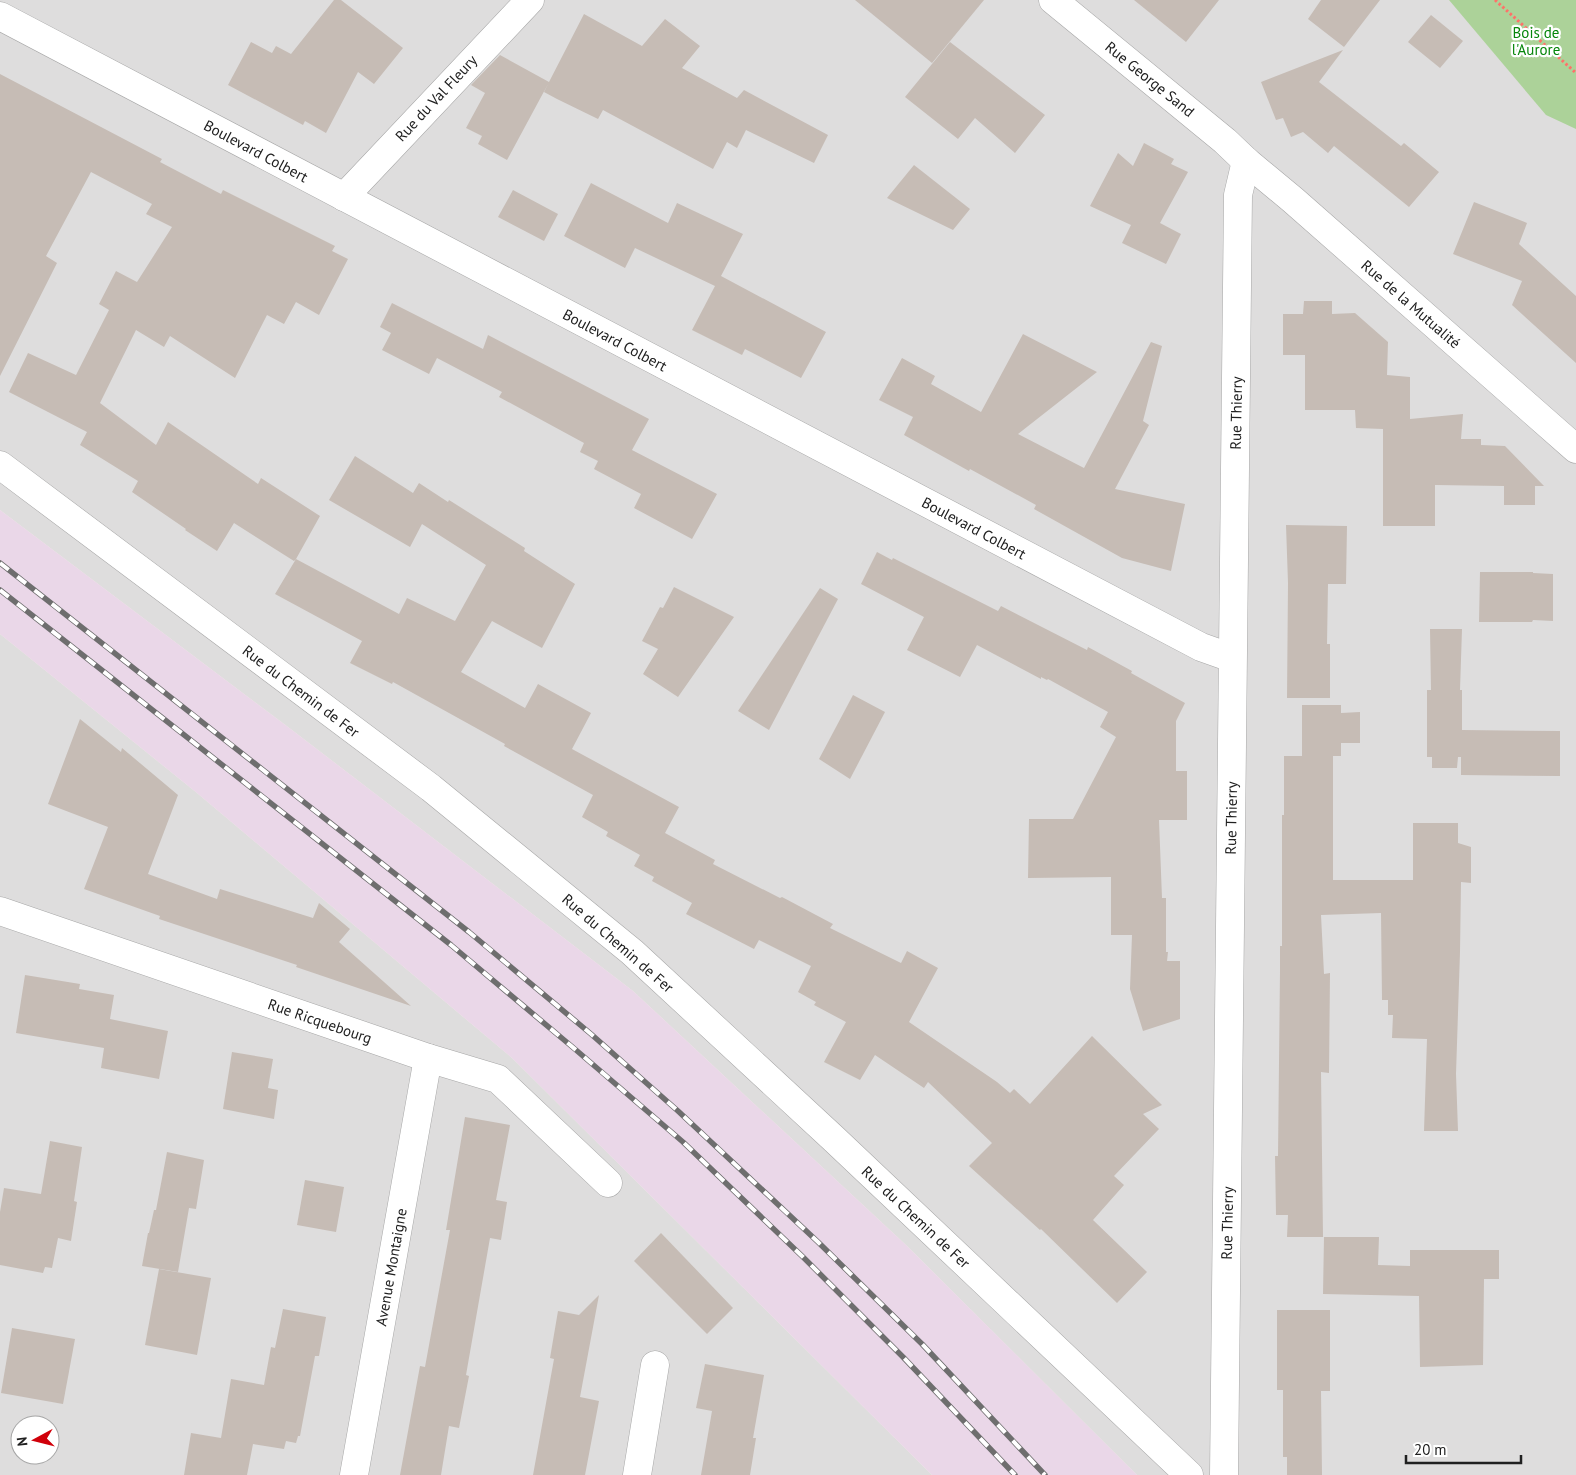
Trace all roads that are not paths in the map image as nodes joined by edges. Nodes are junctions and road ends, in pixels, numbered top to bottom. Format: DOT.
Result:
graph roads {
  1 [pos="530,0"];
  2 [pos="1052,0"];
  3 [pos="0,16"];
  4 [pos="1246,161"];
  5 [pos="344,197"];
  6 [pos="1576,449"];
  7 [pos="0,465"];
  8 [pos="1232,658"];
  9 [pos="0,911"];
  10 [pos="428,1058"];
  11 [pos="608,1183"];
  12 [pos="655,1365"];
  13 [pos="354,1475"];
  14 [pos="636,1475"];
  15 [pos="1189,1475"];
  16 [pos="1224,1475"];
  1 -- 5 [label="street, Rue du Val Fleury"];
  2 -- 4 [label="street, Rue George Sand"];
  3 -- 5 [label="street, Boulevard Colbert"];
  4 -- 6 [label="street, Rue de la Mutualité"];
  4 -- 8 [label="street, Rue Thierry"];
  5 -- 8 [label="street, Boulevard Colbert"];
  7 -- 15 [label="street, Rue du Chemin de Fer"];
  8 -- 16 [label="street, Rue Thierry"];
  9 -- 10 [label="street, Rue Ricquebourg"];
  10 -- 11 [label="street, Rue Ricquebourg"];
  10 -- 13 [label="street, Avenue Montaigne"];
  12 -- 14 [label="street"];
}
